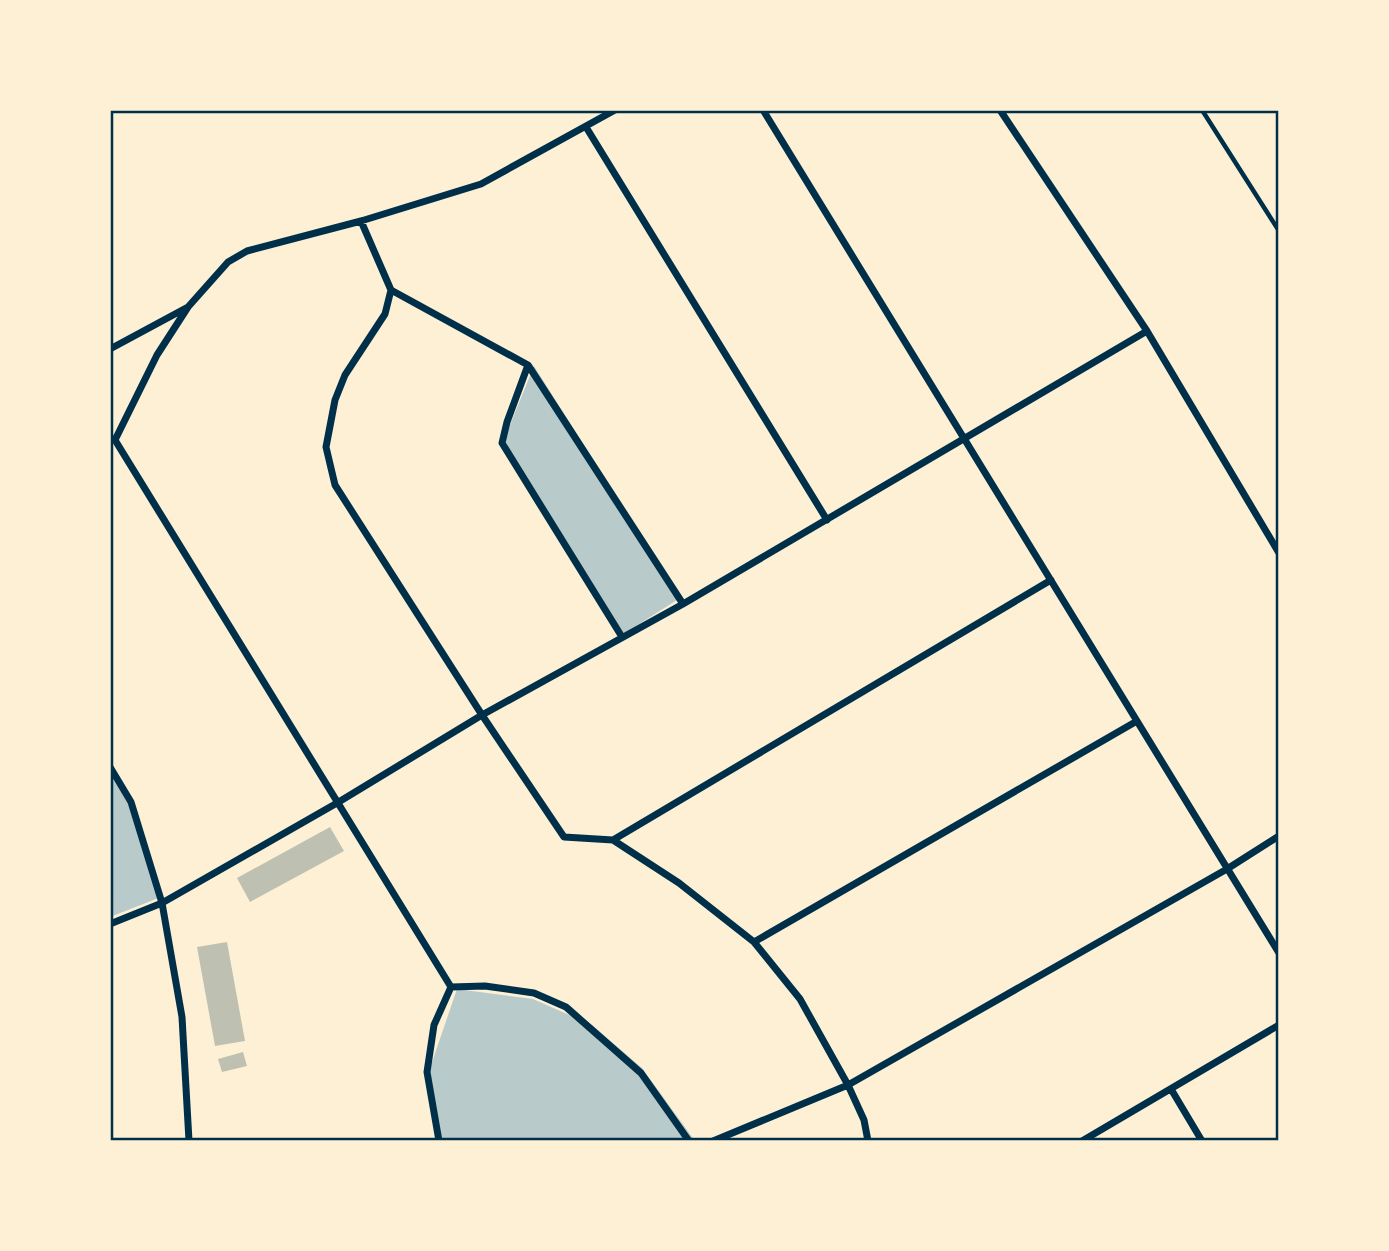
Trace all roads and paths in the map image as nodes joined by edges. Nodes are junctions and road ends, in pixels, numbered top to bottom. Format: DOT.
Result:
graph roads {
  1 [pos="615,110"];
  2 [pos="763,110"];
  3 [pos="1000,110"];
  4 [pos="1202,110"];
  5 [pos="586,127"];
  6 [pos="361,221"];
  7 [pos="1279,231"];
  8 [pos="391,290"];
  9 [pos="188,307"];
  10 [pos="1147,331"];
  11 [pos="110,349"];
  12 [pos="528,365"];
  13 [pos="964,438"];
  14 [pos="113,439"];
  15 [pos="827,520"];
  16 [pos="1279,553"];
  17 [pos="1051,580"];
  18 [pos="683,604"];
  19 [pos="622,637"];
  20 [pos="482,715"];
  21 [pos="1137,721"];
  22 [pos="110,766"];
  23 [pos="337,803"];
  24 [pos="1279,836"];
  25 [pos="613,840"];
  26 [pos="1227,869"];
  27 [pos="162,903"];
  28 [pos="110,924"];
  29 [pos="754,942"];
  30 [pos="1279,953"];
  31 [pos="451,987"];
  32 [pos="1279,1025"];
  33 [pos="848,1085"];
  34 [pos="1171,1089"];
  35 [pos="189,1141"];
  36 [pos="439,1141"];
  37 [pos="689,1141"];
  38 [pos="713,1141"];
  39 [pos="868,1141"];
  40 [pos="1083,1141"];
  41 [pos="1202,1141"];
  1 -- 5 [label="street"];
  2 -- 13 [label="street"];
  3 -- 10 [label="street"];
  4 -- 7 [label="path"];
  5 -- 6 [label="street"];
  5 -- 15 [label="street"];
  6 -- 8 [label="street"];
  6 -- 9 [label="street"];
  8 -- 12 [label="street"];
  8 -- 20 [label="street"];
  9 -- 11 [label="street"];
  9 -- 14 [label="street"];
  10 -- 13 [label="street"];
  10 -- 16 [label="street"];
  12 -- 18 [label="street"];
  12 -- 19 [label="street"];
  13 -- 15 [label="street"];
  13 -- 17 [label="street"];
  14 -- 23 [label="street"];
  15 -- 18 [label="street"];
  17 -- 21 [label="street"];
  17 -- 25 [label="street"];
  18 -- 19 [label="street"];
  19 -- 20 [label="street"];
  20 -- 23 [label="street"];
  20 -- 25 [label="street"];
  21 -- 26 [label="street"];
  21 -- 29 [label="street"];
  22 -- 27 [label="street"];
  23 -- 27 [label="street"];
  23 -- 31 [label="street"];
  24 -- 26 [label="street"];
  25 -- 29 [label="street"];
  26 -- 30 [label="street"];
  26 -- 33 [label="street"];
  27 -- 28 [label="street"];
  27 -- 35 [label="street"];
  29 -- 33 [label="street"];
  31 -- 36 [label="street"];
  31 -- 37 [label="street"];
  32 -- 34 [label="street"];
  33 -- 38 [label="street"];
  33 -- 39 [label="street"];
  34 -- 40 [label="street"];
  34 -- 41 [label="street"];
}
